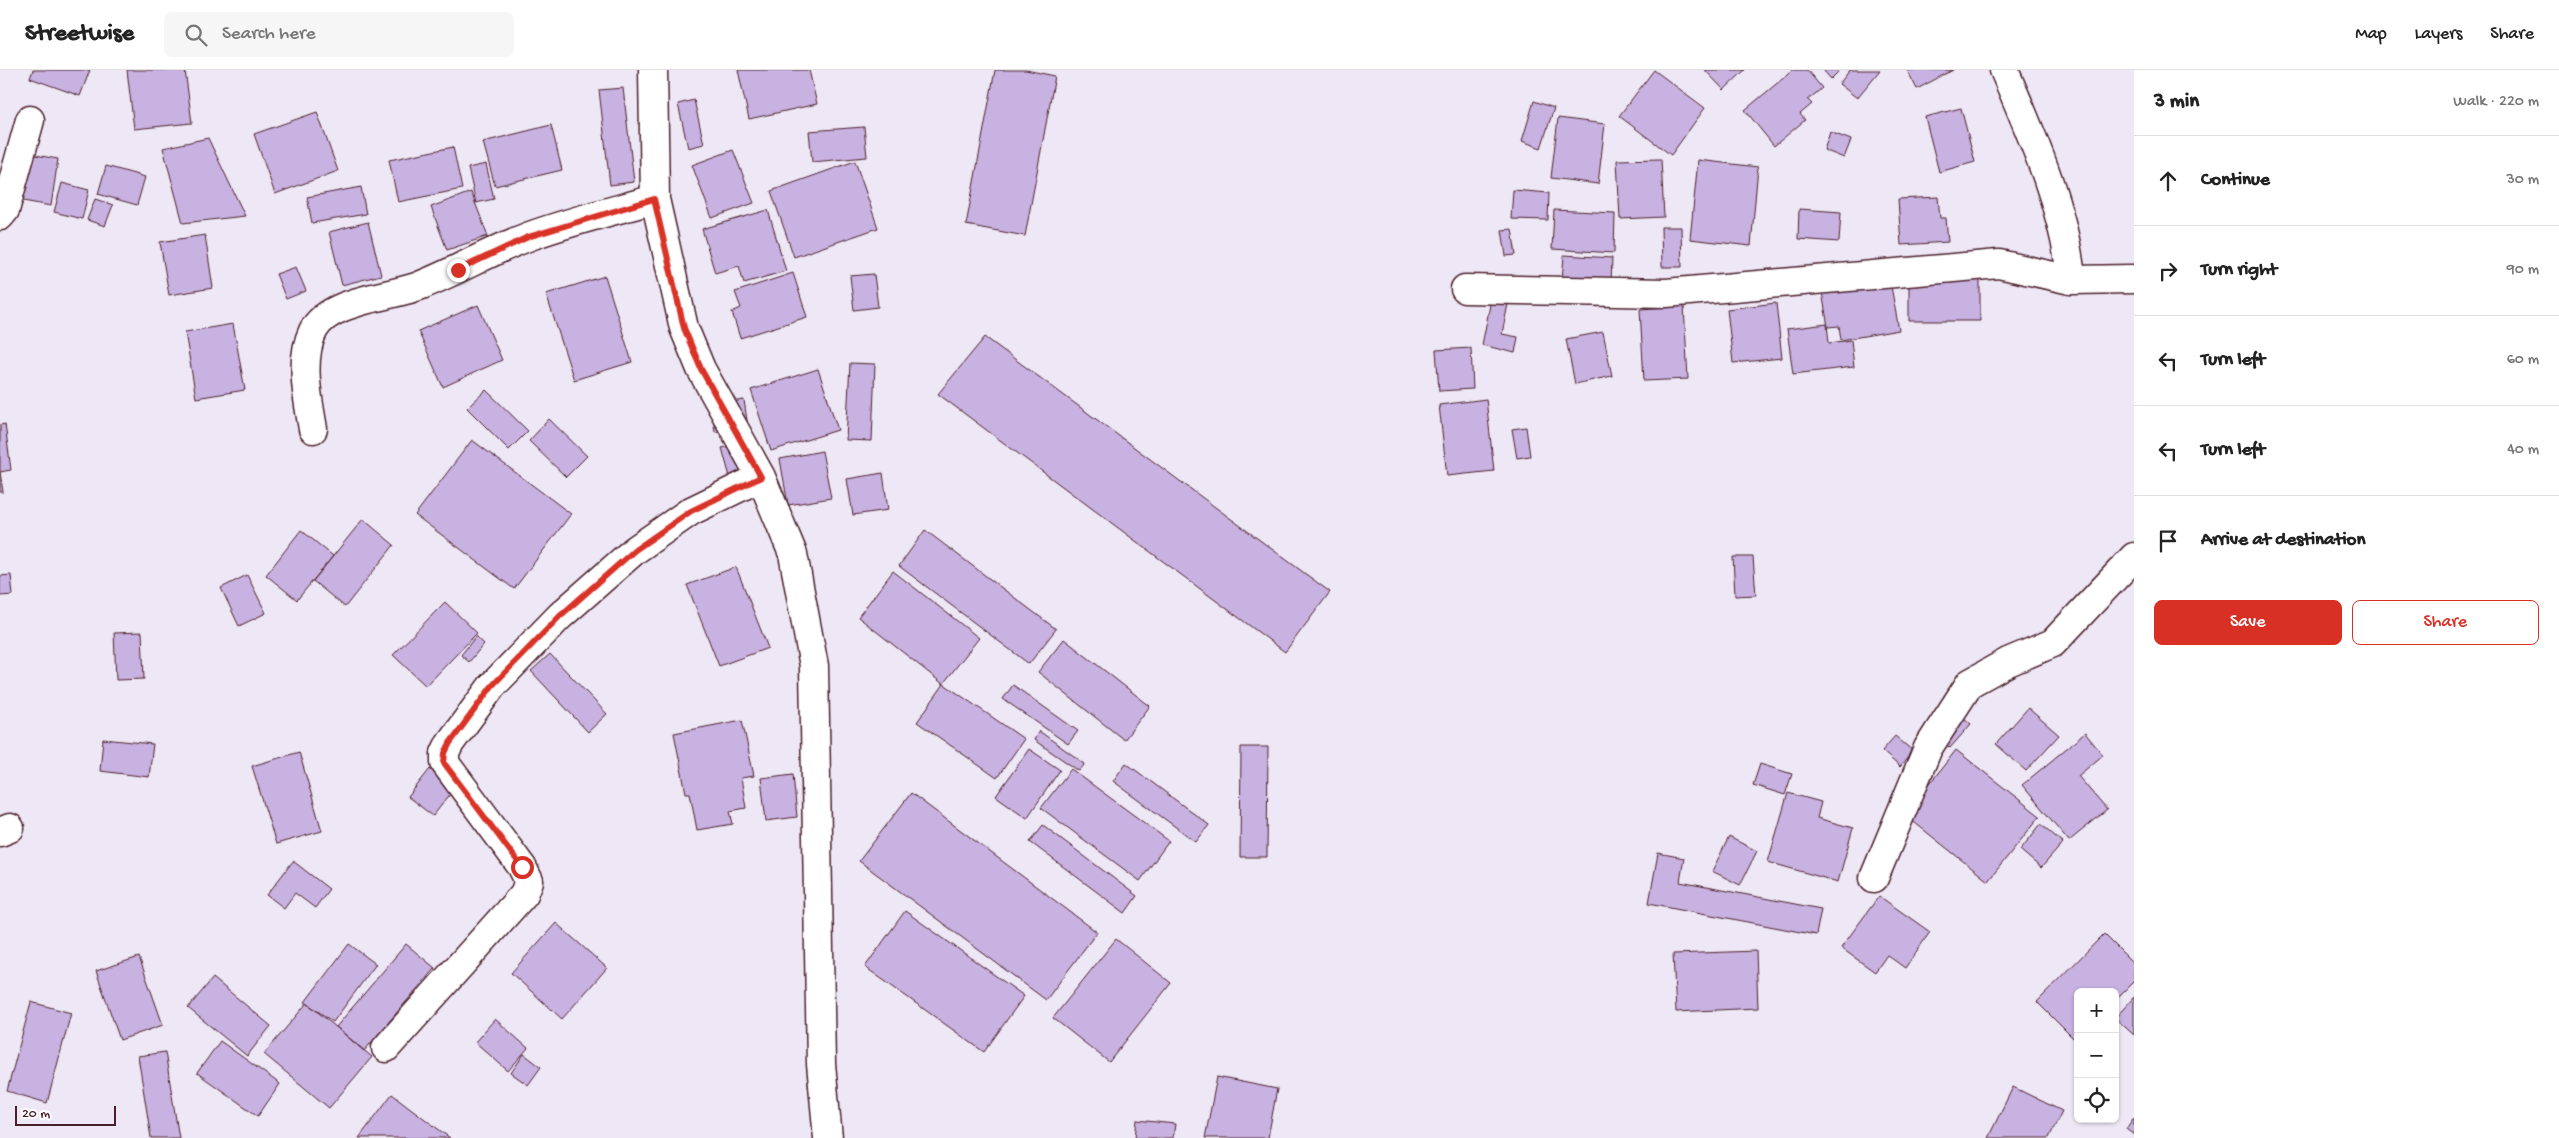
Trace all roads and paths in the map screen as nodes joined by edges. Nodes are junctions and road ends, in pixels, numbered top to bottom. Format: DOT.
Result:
graph roads {
  1 [pos="653,70"];
  2 [pos="2004,70"];
  3 [pos="30,120"];
  4 [pos="654,199"];
  5 [pos="0,216"];
  6 [pos="2134,279"];
  7 [pos="2071,280"];
  8 [pos="1465,289"];
  9 [pos="313,429"];
  10 [pos="761,477"];
  11 [pos="2134,557"];
  12 [pos="1874,878"];
  13 [pos="386,1048"];
  14 [pos="828,1138"];
  1 -- 4 [label="street"];
  2 -- 7 [label="street"];
  3 -- 5 [label="street"];
  4 -- 9 [label="street"];
  4 -- 10 [label="street"];
  6 -- 7 [label="street"];
  7 -- 8 [label="street"];
  10 -- 13 [label="street"];
  10 -- 14 [label="street"];
  11 -- 12 [label="street"];
}
